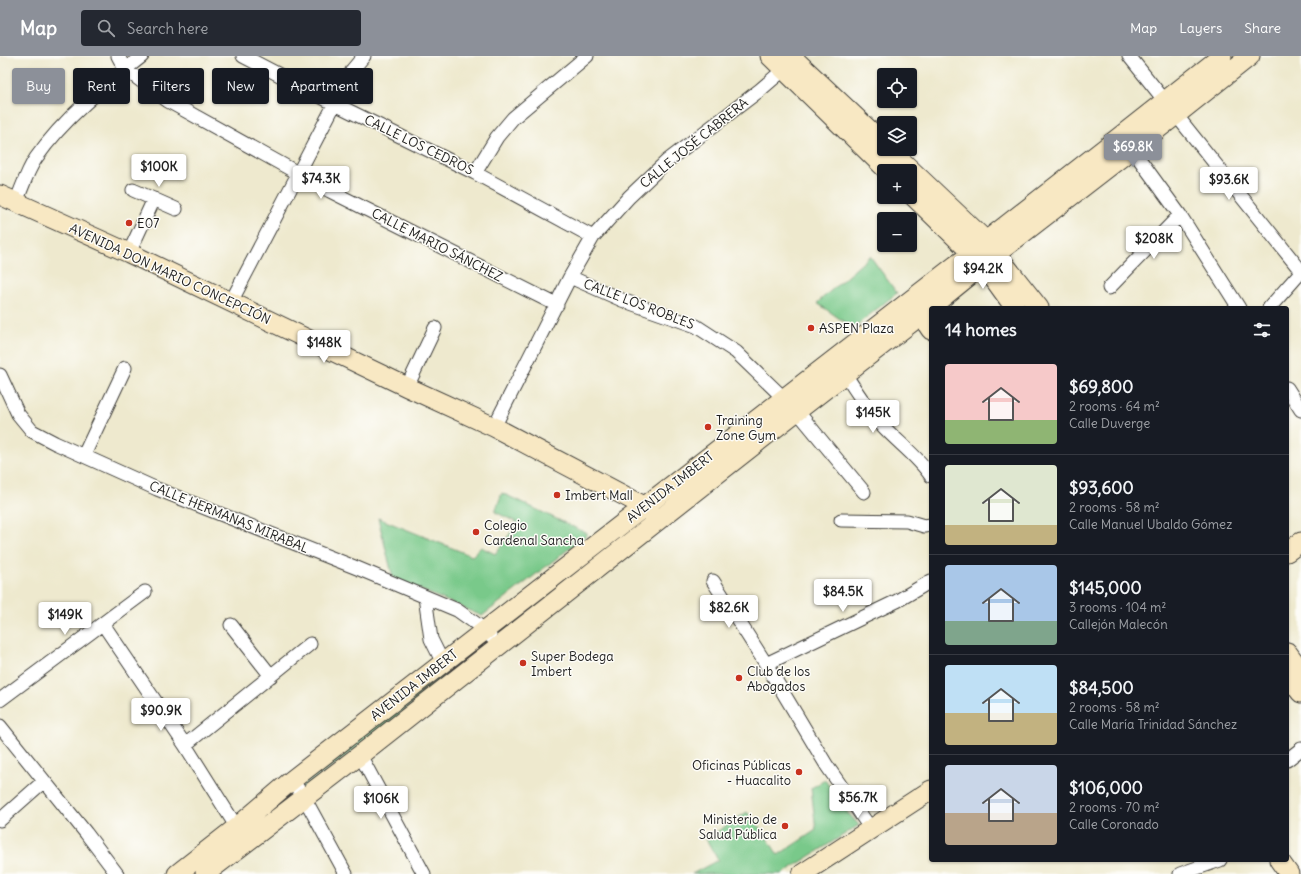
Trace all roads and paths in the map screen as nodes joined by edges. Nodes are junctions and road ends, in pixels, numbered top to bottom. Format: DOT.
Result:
graph roads {
  1 [pos="118,56"];
  2 [pos="142,56"];
  3 [pos="243,56"];
  4 [pos="364,56"];
  5 [pos="587,56"];
  6 [pos="770,56"];
  7 [pos="1129,56"];
  8 [pos="1222,56"];
  9 [pos="1250,56"];
  10 [pos="792,60"];
  11 [pos="124,68"];
  12 [pos="126,68"];
  13 [pos="354,68"];
  14 [pos="130,73"];
  15 [pos="277,74"];
  16 [pos="86,104"];
  17 [pos="336,104"];
  18 [pos="1170,108"];
  19 [pos="877,138"];
  20 [pos="1125,144"];
  21 [pos="895,156"];
  22 [pos="882,164"];
  23 [pos="298,173"];
  24 [pos="475,173"];
  25 [pos="133,190"];
  26 [pos="8,199"];
  27 [pos="154,199"];
  28 [pos="917,199"];
  29 [pos="176,209"];
  30 [pos="1180,216"];
  31 [pos="593,237"];
  32 [pos="129,253"];
  33 [pos="984,254"];
  34 [pos="1301,271"];
  35 [pos="570,277"];
  36 [pos="1109,288"];
  37 [pos="231,302"];
  38 [pos="557,305"];
  39 [pos="930,306"];
  40 [pos="1014,306"];
  41 [pos="1037,306"];
  42 [pos="1237,306"];
  43 [pos="1271,306"];
  44 [pos="929,307"];
  45 [pos="921,315"];
  46 [pos="435,328"];
  47 [pos="124,368"];
  48 [pos="845,374"];
  49 [pos="0,375"];
  50 [pos="407,387"];
  51 [pos="1292,394"];
  52 [pos="791,405"];
  53 [pos="1301,410"];
  54 [pos="494,427"];
  55 [pos="84,455"];
  56 [pos="929,474"];
  57 [pos="864,492"];
  58 [pos="645,506"];
  59 [pos="658,520"];
  60 [pos="841,520"];
  61 [pos="929,525"];
  62 [pos="1301,542"];
  63 [pos="1289,551"];
  64 [pos="714,581"];
  65 [pos="929,582"];
  66 [pos="146,592"];
  67 [pos="425,597"];
  68 [pos="103,624"];
  69 [pos="231,625"];
  70 [pos="485,630"];
  71 [pos="310,644"];
  72 [pos="498,645"];
  73 [pos="1289,655"];
  74 [pos="443,663"];
  75 [pos="766,664"];
  76 [pos="1301,671"];
  77 [pos="271,676"];
  78 [pos="1289,678"];
  79 [pos="1301,694"];
  80 [pos="0,700"];
  81 [pos="0,726"];
  82 [pos="185,745"];
  83 [pos="1301,749"];
  84 [pos="360,754"];
  85 [pos="1289,758"];
  86 [pos="292,780"];
  87 [pos="44,781"];
  88 [pos="929,791"];
  89 [pos="303,797"];
  90 [pos="0,820"];
  91 [pos="871,828"];
  92 [pos="241,835"];
  93 [pos="1214,862"];
  94 [pos="1280,862"];
  95 [pos="813,871"];
  96 [pos="117,874"];
  97 [pos="177,874"];
  98 [pos="205,874"];
  99 [pos="346,874"];
  100 [pos="424,874"];
  101 [pos="1180,874"];
  102 [pos="1289,874"];
  1 -- 11 [label="street, CALLE MARIO SÁNCHEZ"];
  2 -- 12 [label="street"];
  3 -- 15 [label="street, CALLE LOS CEDROS"];
  4 -- 13 [label="street"];
  5 -- 24 [label="street"];
  6 -- 10 [label="main road"];
  7 -- 18 [label="street"];
  8 -- 18 [label="main road, AVENIDA IMBERT"];
  9 -- 18 [label="main road, AVENIDA IMBERT"];
  10 -- 19 [label="main road"];
  10 -- 22 [label="main road"];
  10 -- 31 [label="street, CALLE JOSÉ CABRERA"];
  14 -- 23 [label="street, CALLE MARIO SÁNCHEZ"];
  16 -- 26 [label="street"];
  17 -- 23 [label="street"];
  17 -- 24 [label="street, CALLE LOS CEDROS"];
  18 -- 20 [label="main road, AVENIDA IMBERT"];
  18 -- 34 [label="street"];
  20 -- 30 [label="street"];
  20 -- 33 [label="main road, AVENIDA IMBERT"];
  21 -- 33 [label="main road"];
  23 -- 37 [label="street"];
  23 -- 38 [label="street, CALLE MARIO SÁNCHEZ"];
  24 -- 31 [label="street, CALLE LOS CEDROS"];
  25 -- 27 [label="street"];
  26 -- 32 [label="main road, AVENIDA DON MARIO CONCEPCIÓN"];
  27 -- 29 [label="street"];
  27 -- 32 [label="street"];
  28 -- 33 [label="main road"];
  30 -- 36 [label="street"];
  30 -- 42 [label="street"];
  31 -- 35 [label="street, CALLE JOSÉ CABRERA"];
  32 -- 37 [label="main road, AVENIDA DON MARIO CONCEPCIÓN"];
  33 -- 39 [label="main road, AVENIDA IMBERT"];
  33 -- 40 [label="main road"];
  33 -- 41 [label="main road"];
  34 -- 43 [label="street"];
  35 -- 38 [label="street, CALLE JOSÉ CABRERA"];
  35 -- 52 [label="street, CALLE LOS ROBLES"];
  37 -- 50 [label="main road, AVENIDA DON MARIO CONCEPCIÓN"];
  38 -- 54 [label="street, CALLE JOSÉ CABRERA"];
  44 -- 45 [label="main road, AVENIDA IMBERT"];
  45 -- 48 [label="main road, AVENIDA IMBERT"];
  45 -- 52 [label="main road, AVENIDA IMBERT"];
  46 -- 50 [label="street"];
  47 -- 55 [label="street"];
  48 -- 52 [label="main road, AVENIDA IMBERT"];
  48 -- 56 [label="street"];
  49 -- 55 [label="street, CALLE HERMANAS MIRABAL"];
  50 -- 54 [label="main road, AVENIDA DON MARIO CONCEPCIÓN"];
  51 -- 53 [label="street"];
  52 -- 57 [label="street, CALLE LOS ROBLES"];
  52 -- 58 [label="main road, AVENIDA IMBERT"];
  52 -- 59 [label="main road, AVENIDA IMBERT"];
  54 -- 58 [label="main road, AVENIDA DON MARIO CONCEPCIÓN"];
  55 -- 67 [label="street, CALLE HERMANAS MIRABAL"];
  58 -- 59 [label="main road, AVENIDA DON MARIO CONCEPCIÓN"];
  58 -- 70 [label="main road, AVENIDA IMBERT"];
  59 -- 72 [label="main road, AVENIDA IMBERT"];
  60 -- 61 [label="street"];
  62 -- 63 [label="main road"];
  64 -- 75 [label="street"];
  65 -- 75 [label="street"];
  66 -- 68 [label="street"];
  67 -- 70 [label="street, CALLE HERMANAS MIRABAL"];
  67 -- 74 [label="street"];
  68 -- 80 [label="street"];
  68 -- 82 [label="street"];
  69 -- 77 [label="street"];
  70 -- 72 [label="street, CALLE HERMANAS MIRABAL"];
  70 -- 74 [label="main road, AVENIDA IMBERT"];
  71 -- 77 [label="street"];
  72 -- 84 [label="main road, AVENIDA IMBERT"];
  73 -- 76 [label="main road"];
  74 -- 86 [label="main road, AVENIDA IMBERT"];
  75 -- 91 [label="street"];
  77 -- 82 [label="street"];
  78 -- 79 [label="main road"];
  81 -- 87 [label="street"];
  82 -- 92 [label="street"];
  83 -- 85 [label="street"];
  84 -- 89 [label="main road, AVENIDA IMBERT"];
  84 -- 100 [label="street"];
  86 -- 89 [label="street"];
  86 -- 92 [label="main road, AVENIDA IMBERT"];
  87 -- 90 [label="street"];
  87 -- 96 [label="street"];
  88 -- 91 [label="main road"];
  89 -- 92 [label="main road, AVENIDA IMBERT"];
  89 -- 99 [label="street"];
  91 -- 95 [label="main road"];
  92 -- 97 [label="main road, AVENIDA IMBERT"];
  92 -- 98 [label="main road, AVENIDA IMBERT"];
  93 -- 101 [label="street"];
  94 -- 102 [label="main road"];
}
